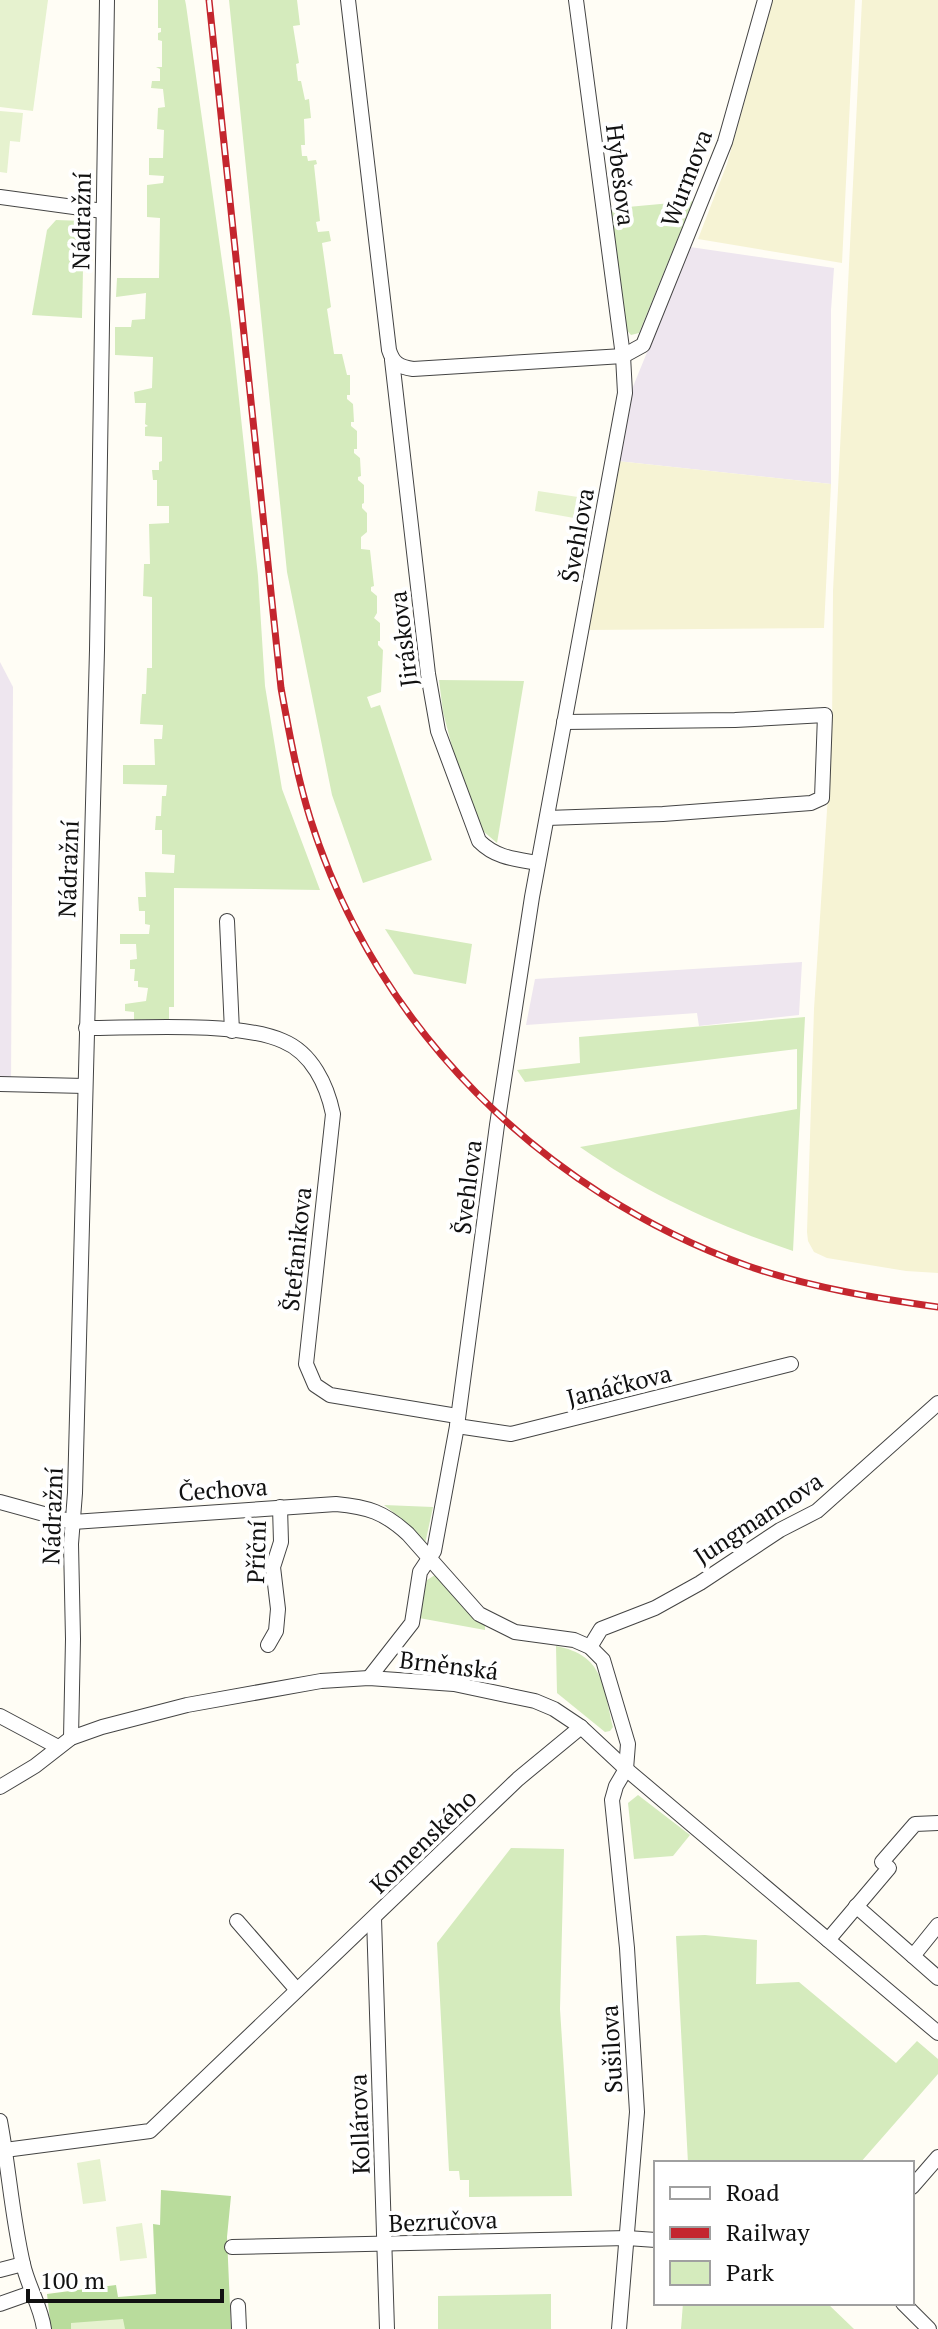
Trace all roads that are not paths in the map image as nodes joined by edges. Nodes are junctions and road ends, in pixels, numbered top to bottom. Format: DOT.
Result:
graph roads {
  1 [pos="107,0"];
  2 [pos="348,0"];
  3 [pos="576,0"];
  4 [pos="765,0"];
  5 [pos="0,197"];
  6 [pos="103,211"];
  7 [pos="623,356"];
  8 [pos="392,360"];
  9 [pos="564,722"];
  10 [pos="547,818"];
  11 [pos="538,863"];
  12 [pos="227,921"];
  13 [pos="86,1028"];
  14 [pos="232,1031"];
  15 [pos="0,1084"];
  16 [pos="85,1086"];
  17 [pos="791,1364"];
  18 [pos="938,1403"];
  19 [pos="457,1421"];
  20 [pos="0,1502"];
  21 [pos="280,1507"];
  22 [pos="73,1522"];
  23 [pos="430,1561"];
  24 [pos="268,1645"];
  25 [pos="590,1647"];
  26 [pos="369,1678"];
  27 [pos="0,1716"];
  28 [pos="581,1727"];
  29 [pos="64,1743"];
  30 [pos="626,1769"];
  31 [pos="0,1787"];
  32 [pos="938,1823"];
  33 [pos="856,1906"];
  34 [pos="374,1918"];
  35 [pos="237,1921"];
  36 [pos="938,1925"];
  37 [pos="828,1940"];
  38 [pos="913,1956"];
  39 [pos="938,1978"];
  40 [pos="297,1990"];
  41 [pos="938,2033"];
  42 [pos="0,2121"];
  43 [pos="5,2150"];
  44 [pos="938,2157"];
  45 [pos="914,2185"];
  46 [pos="627,2238"];
  47 [pos="654,2240"];
  48 [pos="385,2245"];
  49 [pos="232,2247"];
  50 [pos="23,2264"];
  51 [pos="0,2270"];
  52 [pos="31,2293"];
  53 [pos="0,2304"];
  54 [pos="905,2305"];
  55 [pos="238,2306"];
  56 [pos="44,2329"];
  57 [pos="239,2329"];
  58 [pos="387,2329"];
  59 [pos="619,2329"];
  60 [pos="929,2329"];
  1 -- 6 [label="street, Nádražní"];
  2 -- 8 [label="street, Jiráskova"];
  3 -- 7 [label="street, Hybešova"];
  4 -- 7 [label="street, Wurmova"];
  5 -- 6 [label="street"];
  6 -- 13 [label="street, Nádražní"];
  7 -- 8 [label="street"];
  7 -- 9 [label="street, Švehlova"];
  8 -- 11 [label="street, Jiráskova"];
  9 -- 10 [label="street, Švehlova"];
  9 -- 10 [label="street"];
  10 -- 11 [label="street, Švehlova"];
  11 -- 19 [label="street, Švehlova"];
  12 -- 14 [label="street"];
  13 -- 14 [label="street, Štefanikova"];
  13 -- 16 [label="street, Nádražní"];
  14 -- 19 [label="street, Štefanikova"];
  15 -- 16 [label="street"];
  16 -- 22 [label="street, Nádražní"];
  17 -- 19 [label="street, Janáčkova"];
  18 -- 25 [label="street, Jungmannova"];
  19 -- 23 [label="street, Švehlova"];
  20 -- 22 [label="street, Čechova"];
  21 -- 22 [label="street, Čechova"];
  21 -- 23 [label="street, Čechova"];
  21 -- 24 [label="street, Příční"];
  22 -- 29 [label="street, Nádražní"];
  23 -- 25 [label="street, Čechova"];
  23 -- 26 [label="street"];
  25 -- 30 [label="street"];
  26 -- 28 [label="street, Brněnská"];
  26 -- 29 [label="street, Brněnská"];
  27 -- 29 [label="street"];
  28 -- 30 [label="street, Brněnská"];
  28 -- 34 [label="street, Komenského"];
  29 -- 31 [label="street, Brněnská"];
  30 -- 37 [label="street, Brněnská"];
  30 -- 46 [label="street, Sušilova"];
  32 -- 33 [label="street"];
  33 -- 37 [label="street"];
  33 -- 38 [label="street"];
  34 -- 40 [label="street, Komenského"];
  34 -- 48 [label="street, Kollárova"];
  35 -- 40 [label="street"];
  36 -- 38 [label="street"];
  37 -- 41 [label="street, Brněnská"];
  38 -- 39 [label="street"];
  40 -- 43 [label="street, Komenského"];
  42 -- 43 [label="street"];
  43 -- 50 [label="street"];
  44 -- 45 [label="street"];
  46 -- 47 [label="street, Bezručova"];
  46 -- 48 [label="street, Bezručova"];
  46 -- 59 [label="street, Sušilova"];
  48 -- 49 [label="street, Bezručova"];
  48 -- 58 [label="street, Kollárova"];
  50 -- 51 [label="street"];
  50 -- 52 [label="street"];
  52 -- 53 [label="street"];
  52 -- 56 [label="street"];
  54 -- 60 [label="street"];
  55 -- 57 [label="street"];
}
